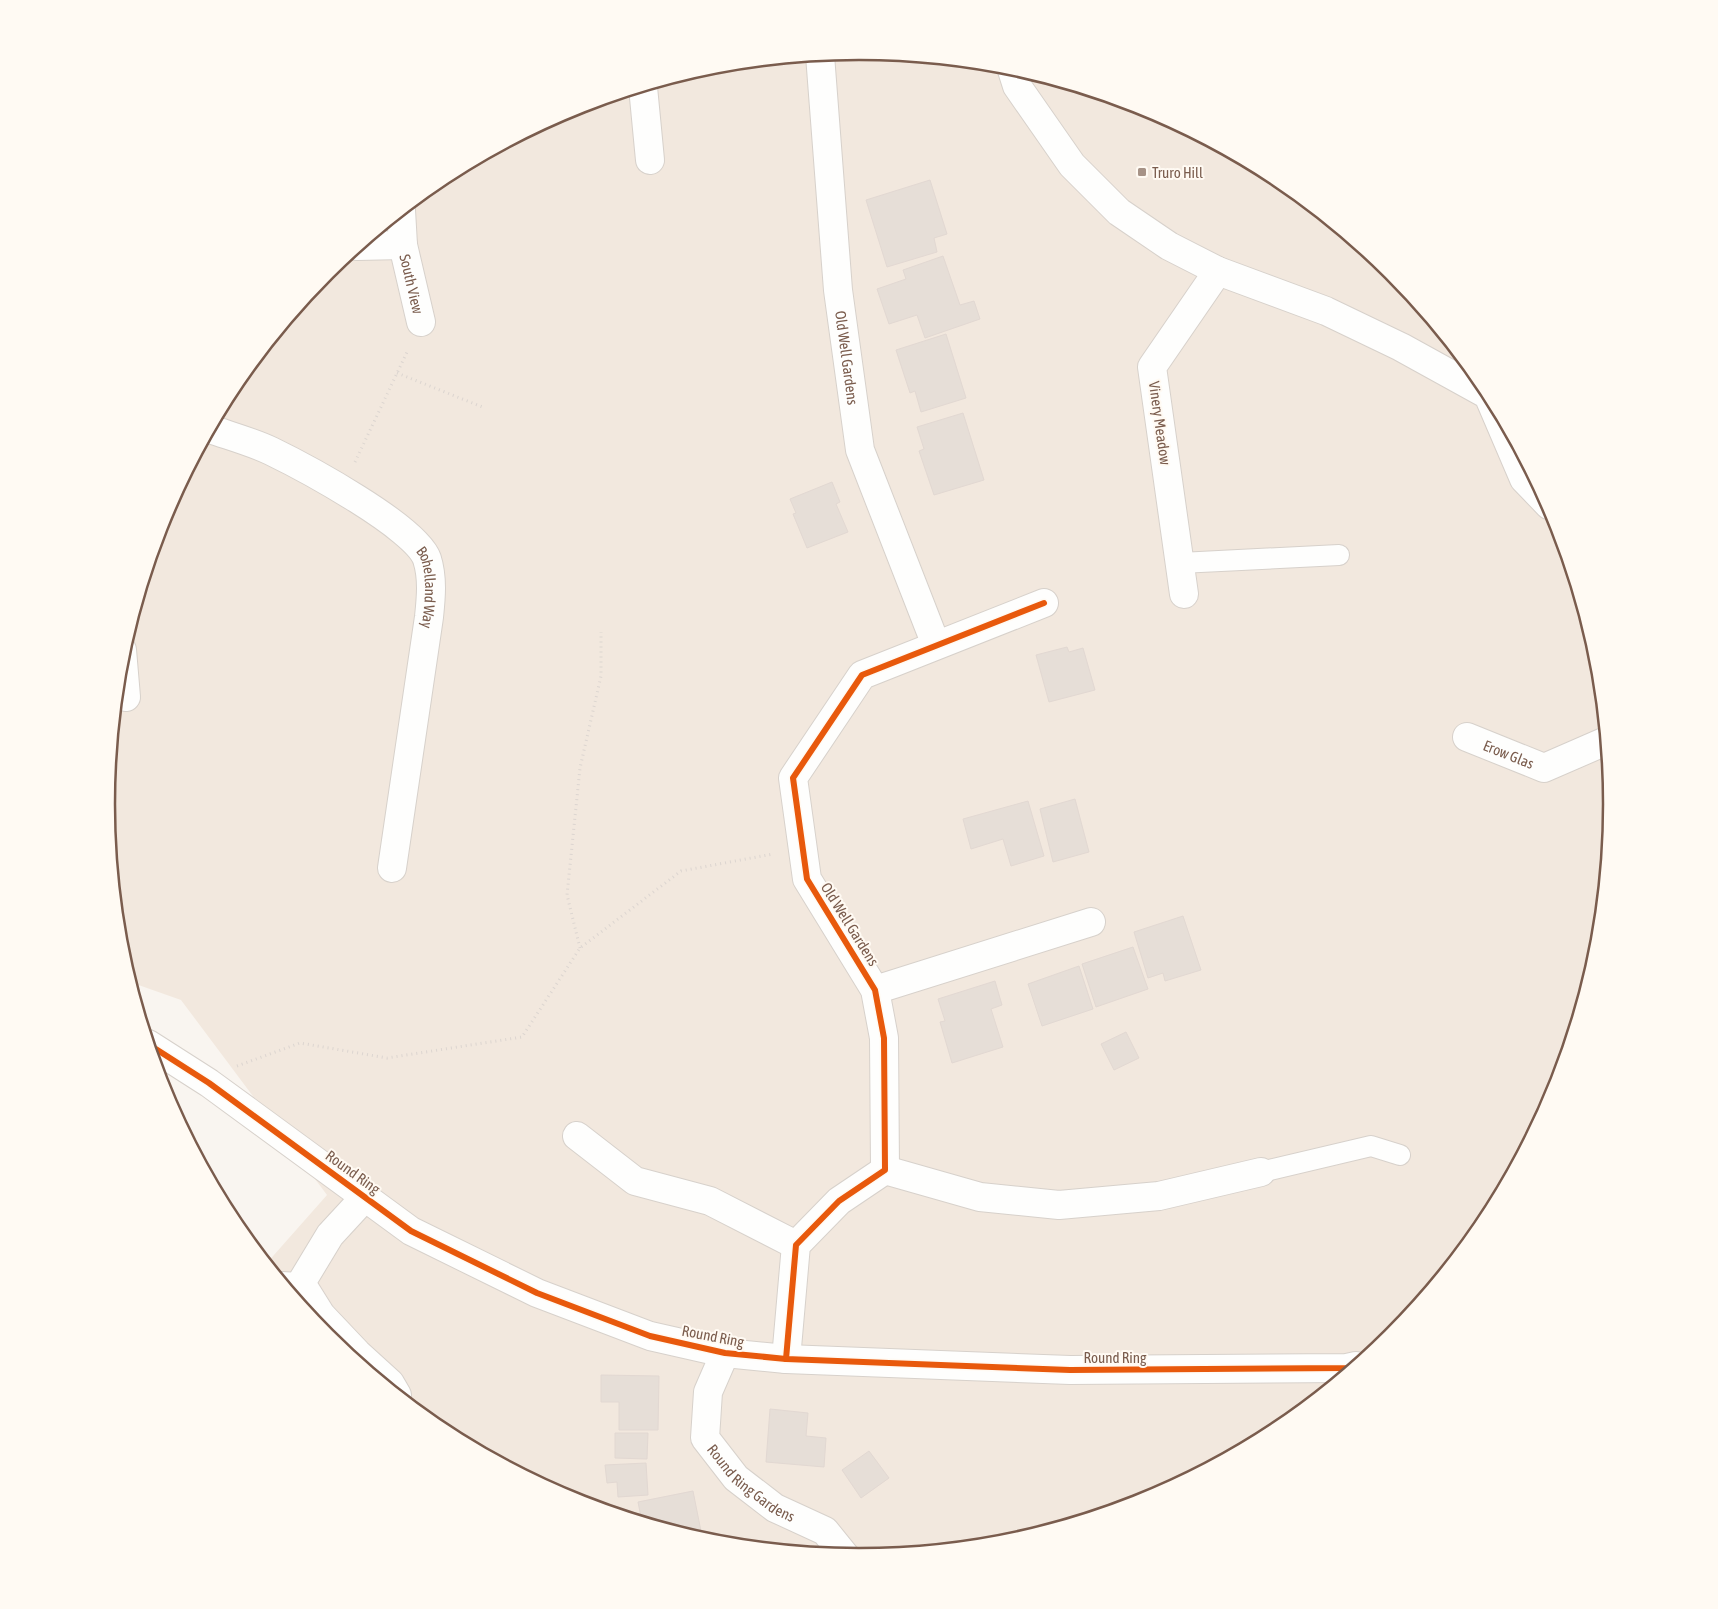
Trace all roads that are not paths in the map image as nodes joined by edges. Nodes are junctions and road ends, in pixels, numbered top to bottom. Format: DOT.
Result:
graph roads {
  1 [pos="821,62"];
  2 [pos="1014,76"];
  3 [pos="643,93"];
  4 [pos="650,160"];
  5 [pos="401,218"];
  6 [pos="367,246"];
  7 [pos="403,246"];
  8 [pos="1218,271"];
  9 [pos="421,322"];
  10 [pos="1476,388"];
  11 [pos="215,431"];
  12 [pos="1506,436"];
  13 [pos="1533,488"];
  14 [pos="1339,554"];
  15 [pos="1180,563"];
  16 [pos="1184,594"];
  17 [pos="1044,603"];
  18 [pos="936,645"];
  19 [pos="125,684"];
  20 [pos="126,697"];
  21 [pos="1467,737"];
  22 [pos="1601,744"];
  23 [pos="392,868"];
  24 [pos="1091,922"];
  25 [pos="875,990"];
  26 [pos="156,1049"];
  27 [pos="577,1136"];
  28 [pos="1400,1155"];
  29 [pos="885,1170"];
  30 [pos="1261,1172"];
  31 [pos="366,1196"];
  32 [pos="796,1245"];
  33 [pos="291,1282"];
  34 [pos="725,1353"];
  35 [pos="786,1359"];
  36 [pos="1347,1367"];
  37 [pos="379,1373"];
  38 [pos="840,1548"];
  1 -- 18 [label="street, Old Well Gardens"];
  2 -- 8 [label="street"];
  3 -- 4 [label="street"];
  5 -- 7 [label="street, South View"];
  6 -- 7 [label="street, South View"];
  7 -- 9 [label="street, South View"];
  8 -- 10 [label="street"];
  8 -- 15 [label="street, Vinery Meadow"];
  11 -- 23 [label="street, Bohelland Way"];
  12 -- 13 [label="street"];
  14 -- 15 [label="lane"];
  15 -- 16 [label="street, Vinery Meadow"];
  17 -- 18 [label="street, Old Well Gardens"];
  18 -- 25 [label="street, Old Well Gardens"];
  19 -- 20 [label="street"];
  21 -- 22 [label="street, Erow Glas"];
  24 -- 25 [label="street, Old Well Gardens"];
  25 -- 29 [label="street, Old Well Gardens"];
  26 -- 31 [label="street, Round Ring"];
  27 -- 32 [label="street"];
  28 -- 30 [label="lane"];
  29 -- 30 [label="street"];
  29 -- 32 [label="street"];
  31 -- 33 [label="street"];
  31 -- 34 [label="street, Round Ring"];
  32 -- 35 [label="street"];
  33 -- 37 [label="street"];
  34 -- 35 [label="street, Round Ring"];
  34 -- 38 [label="street, Round Ring Gardens"];
  35 -- 36 [label="street, Round Ring"];
}
